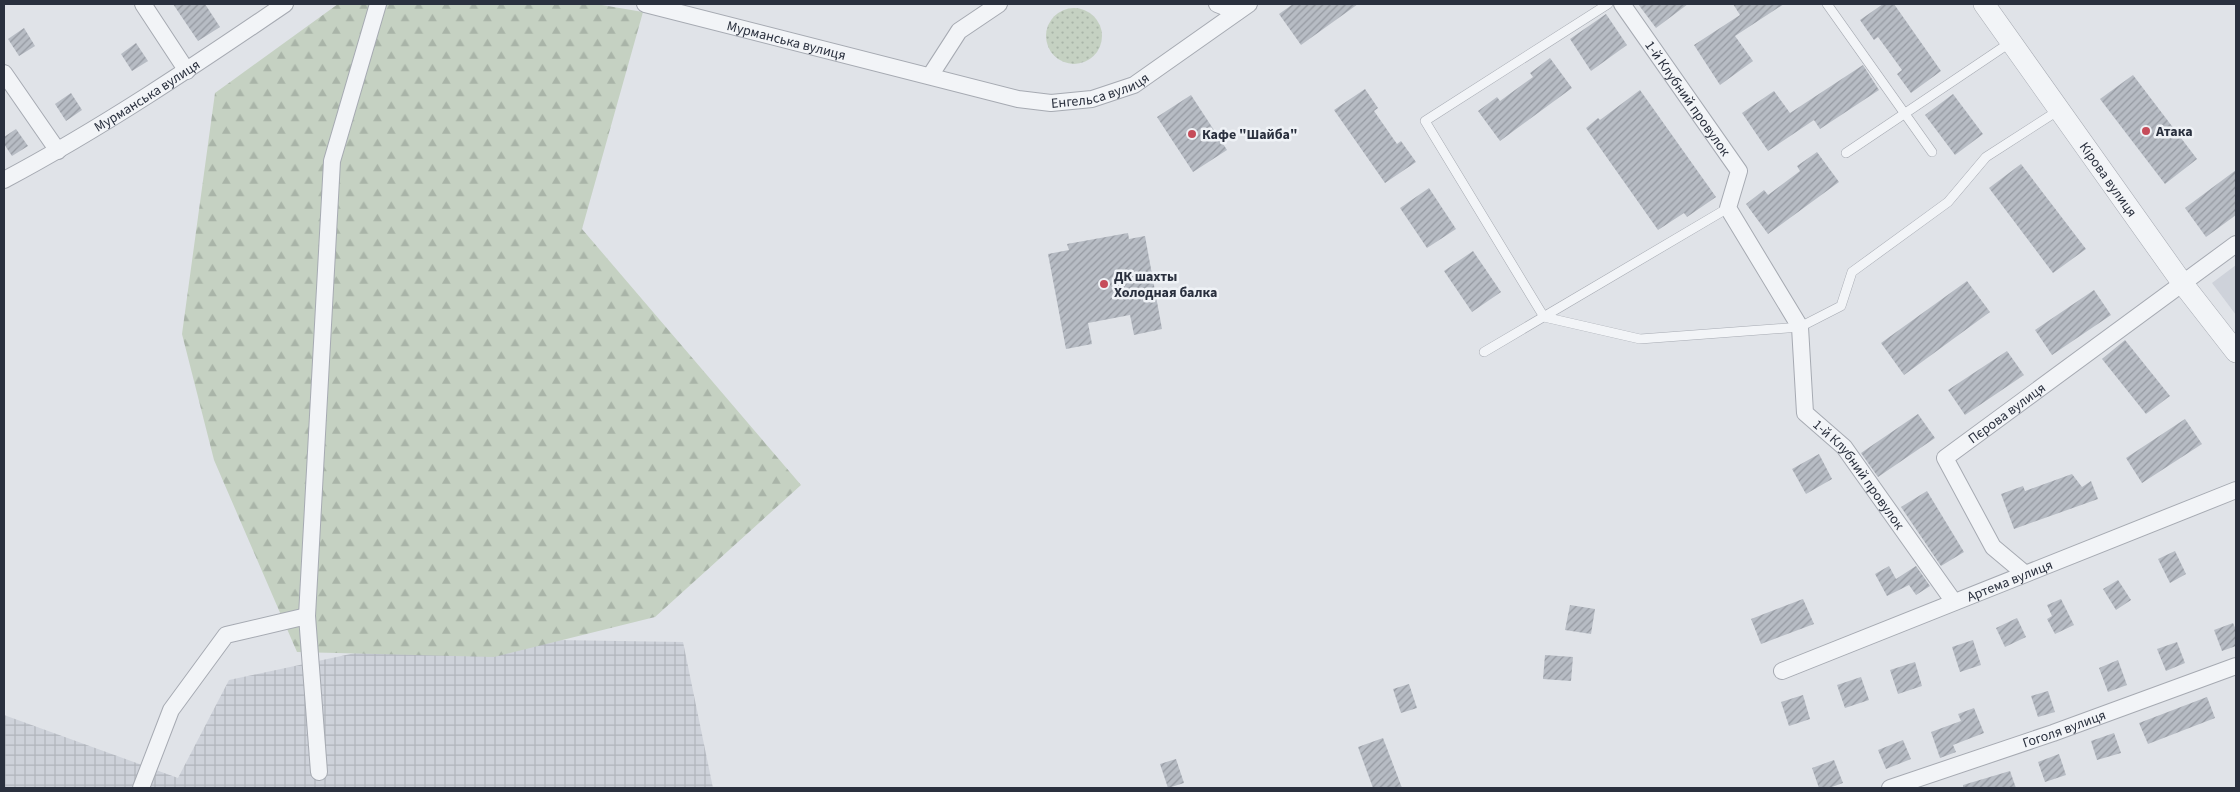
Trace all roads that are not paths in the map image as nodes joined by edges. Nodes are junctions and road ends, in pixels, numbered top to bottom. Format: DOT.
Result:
graph roads {
  1 [pos="143,4"];
  2 [pos="285,4"];
  3 [pos="378,4"];
  4 [pos="645,4"];
  5 [pos="999,4"];
  6 [pos="1217,4"];
  7 [pos="1608,4"];
  8 [pos="1622,4"];
  9 [pos="1828,4"];
  10 [pos="1984,4"];
  11 [pos="1243,8"];
  12 [pos="2011,42"];
  13 [pos="187,71"];
  14 [pos="4,73"];
  15 [pos="930,76"];
  16 [pos="2059,110"];
  17 [pos="1904,113"];
  18 [pos="58,151"];
  19 [pos="1932,152"];
  20 [pos="1846,153"];
  21 [pos="4,180"];
  22 [pos="1728,208"];
  23 [pos="2236,244"];
  24 [pos="2183,284"];
  25 [pos="1544,317"];
  26 [pos="1800,327"];
  27 [pos="1484,352"];
  28 [pos="2236,352"];
  29 [pos="2236,490"];
  30 [pos="2024,573"];
  31 [pos="1954,602"];
  32 [pos="308,616"];
  33 [pos="2236,666"];
  34 [pos="1782,671"];
  35 [pos="319,772"];
  36 [pos="141,788"];
  37 [pos="1890,788"];
  1 -- 13 [label="street"];
  2 -- 13 [label="street, Мурманська вулиця"];
  3 -- 32 [label="street"];
  4 -- 15 [label="street, Мурманська вулиця"];
  5 -- 15 [label="street"];
  6 -- 11 [label="street"];
  7 -- 25 [label="lane"];
  8 -- 22 [label="street, 1-й Клубний провулок"];
  9 -- 17 [label="lane"];
  10 -- 12 [label="street, Кірова вулиця"];
  11 -- 15 [label="street, Енгельса вулиця"];
  12 -- 16 [label="street, Кірова вулиця"];
  12 -- 17 [label="lane"];
  13 -- 18 [label="street, Мурманська вулиця"];
  14 -- 18 [label="street"];
  16 -- 24 [label="street, Кірова вулиця"];
  16 -- 26 [label="lane"];
  17 -- 19 [label="lane"];
  17 -- 20 [label="lane"];
  18 -- 21 [label="street, Мурманська вулиця"];
  22 -- 25 [label="lane"];
  22 -- 26 [label="street, 1-й Клубний провулок"];
  23 -- 24 [label="street"];
  24 -- 28 [label="street, Кірова вулиця"];
  24 -- 30 [label="street, Пєрова вулиця"];
  25 -- 26 [label="lane"];
  25 -- 27 [label="lane"];
  26 -- 31 [label="street, 1-й Клубний провулок"];
  29 -- 30 [label="street, Артема вулиця"];
  30 -- 31 [label="street, Артема вулиця"];
  31 -- 34 [label="street, Артема вулиця"];
  32 -- 35 [label="street"];
  32 -- 36 [label="street"];
  33 -- 37 [label="street, Гоголя вулиця"];
}
